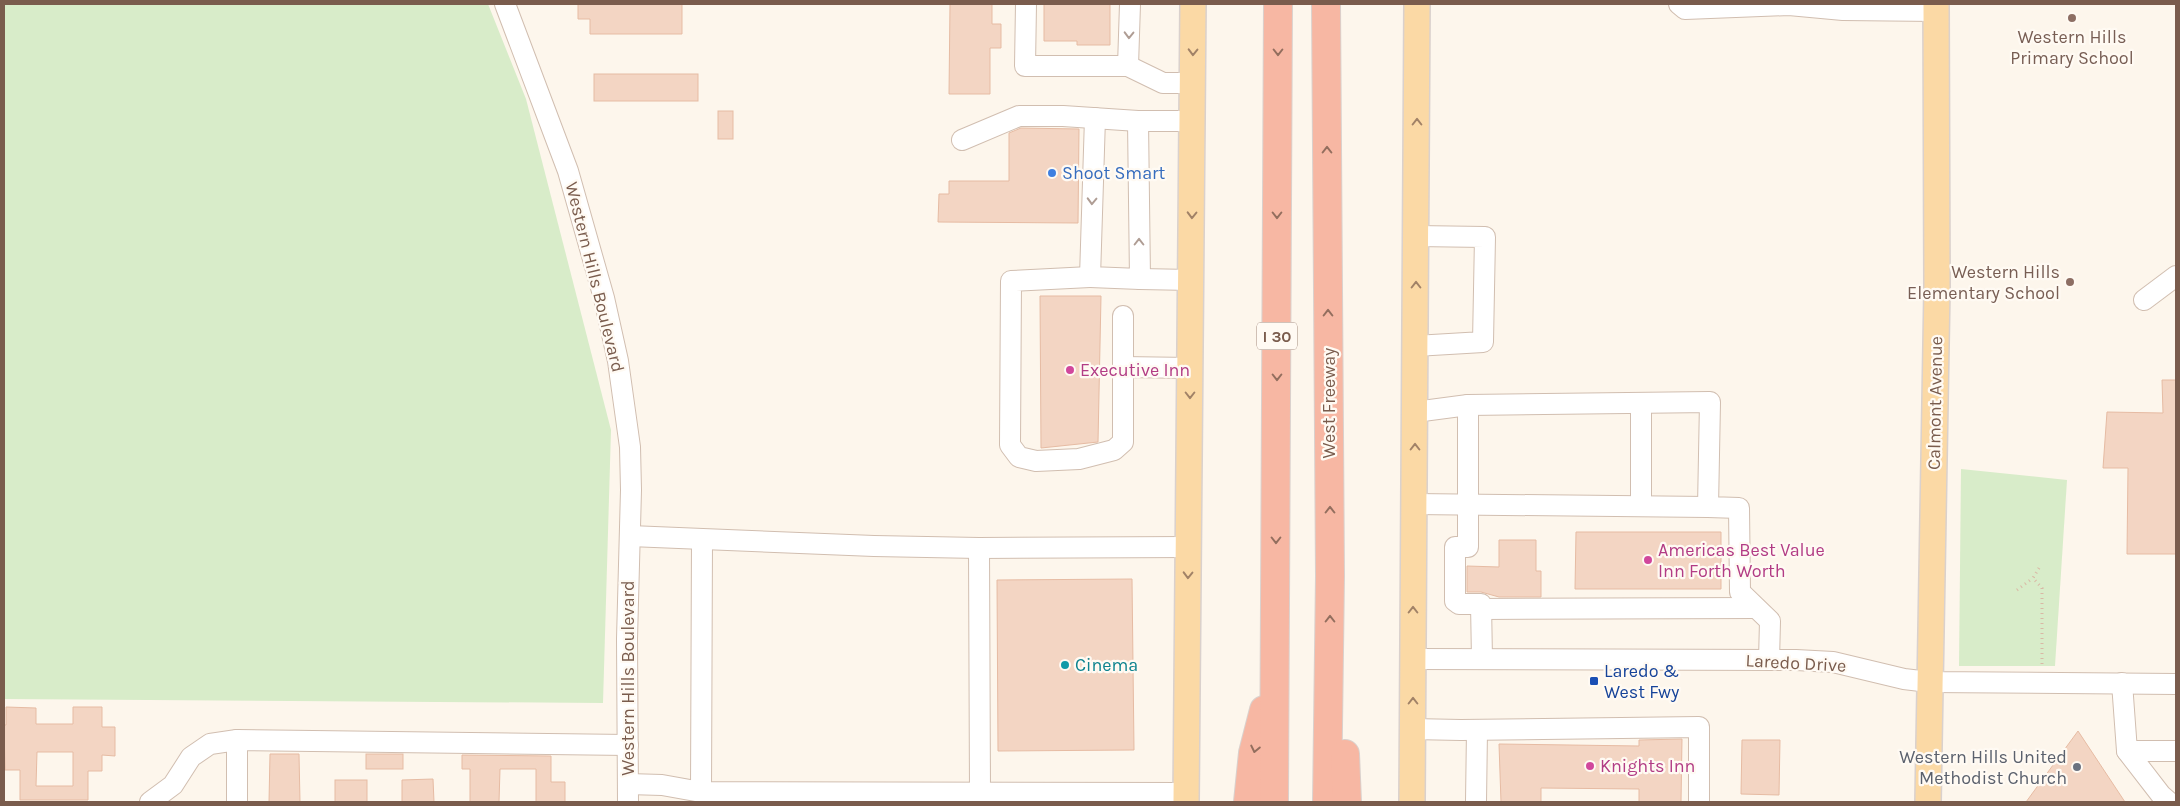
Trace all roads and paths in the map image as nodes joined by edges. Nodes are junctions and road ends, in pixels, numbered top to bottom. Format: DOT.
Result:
graph roads {
  1 [pos="504,4"];
  2 [pos="1026,4"];
  3 [pos="1130,4"];
  4 [pos="1194,4"];
  5 [pos="1278,4"];
  6 [pos="1326,4"];
  7 [pos="1417,4"];
  8 [pos="1679,4"];
  9 [pos="1789,4"];
  10 [pos="1936,7"];
  11 [pos="1128,66"];
  12 [pos="1193,83"];
  13 [pos="1095,118"];
  14 [pos="1138,121"];
  15 [pos="1192,121"];
  16 [pos="962,140"];
  17 [pos="1416,236"];
  18 [pos="2176,276"];
  19 [pos="1090,278"];
  20 [pos="1140,279"];
  21 [pos="1191,280"];
  22 [pos="2144,300"];
  23 [pos="1123,316"];
  24 [pos="1416,346"];
  25 [pos="1123,367"];
  26 [pos="1190,368"];
  27 [pos="1641,403"];
  28 [pos="1468,405"];
  29 [pos="1415,412"];
  30 [pos="1468,503"];
  31 [pos="1414,504"];
  32 [pos="1641,506"];
  33 [pos="1708,507"];
  34 [pos="630,536"];
  35 [pos="702,540"];
  36 [pos="1188,547"];
  37 [pos="979,548"];
  38 [pos="2039,568"];
  39 [pos="2033,578"];
  40 [pos="2018,590"];
  41 [pos="1756,608"];
  42 [pos="1481,610"];
  43 [pos="1413,659"];
  44 [pos="1482,659"];
  45 [pos="1769,660"];
  46 [pos="1330,661"];
  47 [pos="1275,668"];
  48 [pos="1929,682"];
  49 [pos="2042,683"];
  50 [pos="2122,683"];
  51 [pos="2176,684"];
  52 [pos="1412,728"];
  53 [pos="1477,730"];
  54 [pos="237,740"];
  55 [pos="628,745"];
  56 [pos="2127,751"];
  57 [pos="2176,751"];
  58 [pos="701,792"];
  59 [pos="980,792"];
  60 [pos="628,793"];
  61 [pos="1186,798"];
  62 [pos="150,802"];
  63 [pos="237,802"];
  64 [pos="1248,802"];
  65 [pos="1274,802"];
  66 [pos="1327,802"];
  67 [pos="1347,802"];
  68 [pos="1412,802"];
  69 [pos="1476,802"];
  70 [pos="1699,802"];
  71 [pos="1928,802"];
  72 [pos="2169,802"];
  1 -- 34 [label="street, Western Hills Boulevard"];
  2 -- 11 [label="street"];
  3 -- 11 [label="street, one-way"];
  4 -- 12 [label="main road, one-way"];
  5 -- 47 [label="highway, I 30, one-way"];
  46 -- 6 [label="highway, West Freeway, one-way"];
  17 -- 7 [label="main road, one-way"];
  8 -- 9 [label="street"];
  9 -- 10 [label="street"];
  10 -- 48 [label="main road, Calmont Avenue"];
  11 -- 12 [label="street"];
  12 -- 15 [label="main road"];
  13 -- 14 [label="street"];
  13 -- 16 [label="street"];
  13 -- 19 [label="street, one-way"];
  14 -- 15 [label="street"];
  20 -- 14 [label="street, one-way"];
  15 -- 21 [label="main road, one-way"];
  24 -- 17 [label="main road, one-way"];
  17 -- 24 [label="street"];
  18 -- 22 [label="street"];
  19 -- 20 [label="street"];
  19 -- 25 [label="street"];
  20 -- 21 [label="street"];
  21 -- 26 [label="main road"];
  23 -- 25 [label="street"];
  24 -- 29 [label="main road"];
  25 -- 26 [label="street"];
  26 -- 36 [label="main road, one-way"];
  27 -- 28 [label="street"];
  27 -- 32 [label="street"];
  27 -- 33 [label="street"];
  28 -- 29 [label="street"];
  28 -- 30 [label="street"];
  31 -- 29 [label="main road, one-way"];
  30 -- 31 [label="street"];
  30 -- 32 [label="street"];
  30 -- 42 [label="street"];
  43 -- 31 [label="main road, one-way"];
  32 -- 33 [label="street"];
  33 -- 41 [label="street"];
  34 -- 35 [label="street"];
  34 -- 55 [label="street, Western Hills Boulevard"];
  35 -- 37 [label="street"];
  35 -- 58 [label="street"];
  36 -- 37 [label="street"];
  36 -- 61 [label="main road, one-way"];
  37 -- 59 [label="street"];
  38 -- 39 [label="path"];
  39 -- 40 [label="path"];
  39 -- 49 [label="path"];
  41 -- 42 [label="street"];
  41 -- 45 [label="street"];
  42 -- 44 [label="street"];
  43 -- 44 [label="street, Laredo Drive"];
  52 -- 43 [label="main road, one-way"];
  44 -- 45 [label="street, Laredo Drive"];
  45 -- 48 [label="street, Laredo Drive"];
  46 -- 66 [label="highway, West Freeway"];
  46 -- 67 [label="highway"];
  47 -- 64 [label="highway, one-way"];
  47 -- 65 [label="highway, I 30"];
  48 -- 49 [label="street, Laredo Drive"];
  48 -- 71 [label="main road, Calmont Avenue"];
  49 -- 50 [label="street, Laredo Drive"];
  50 -- 51 [label="street, Laredo Drive"];
  50 -- 56 [label="street"];
  52 -- 53 [label="street"];
  52 -- 68 [label="main road"];
  53 -- 69 [label="street"];
  53 -- 70 [label="street"];
  54 -- 55 [label="street"];
  54 -- 62 [label="street"];
  54 -- 63 [label="street"];
  55 -- 60 [label="street, Western Hills Boulevard"];
  56 -- 57 [label="street"];
  56 -- 72 [label="street"];
  58 -- 59 [label="street"];
  58 -- 60 [label="street"];
  59 -- 61 [label="street"];
}
